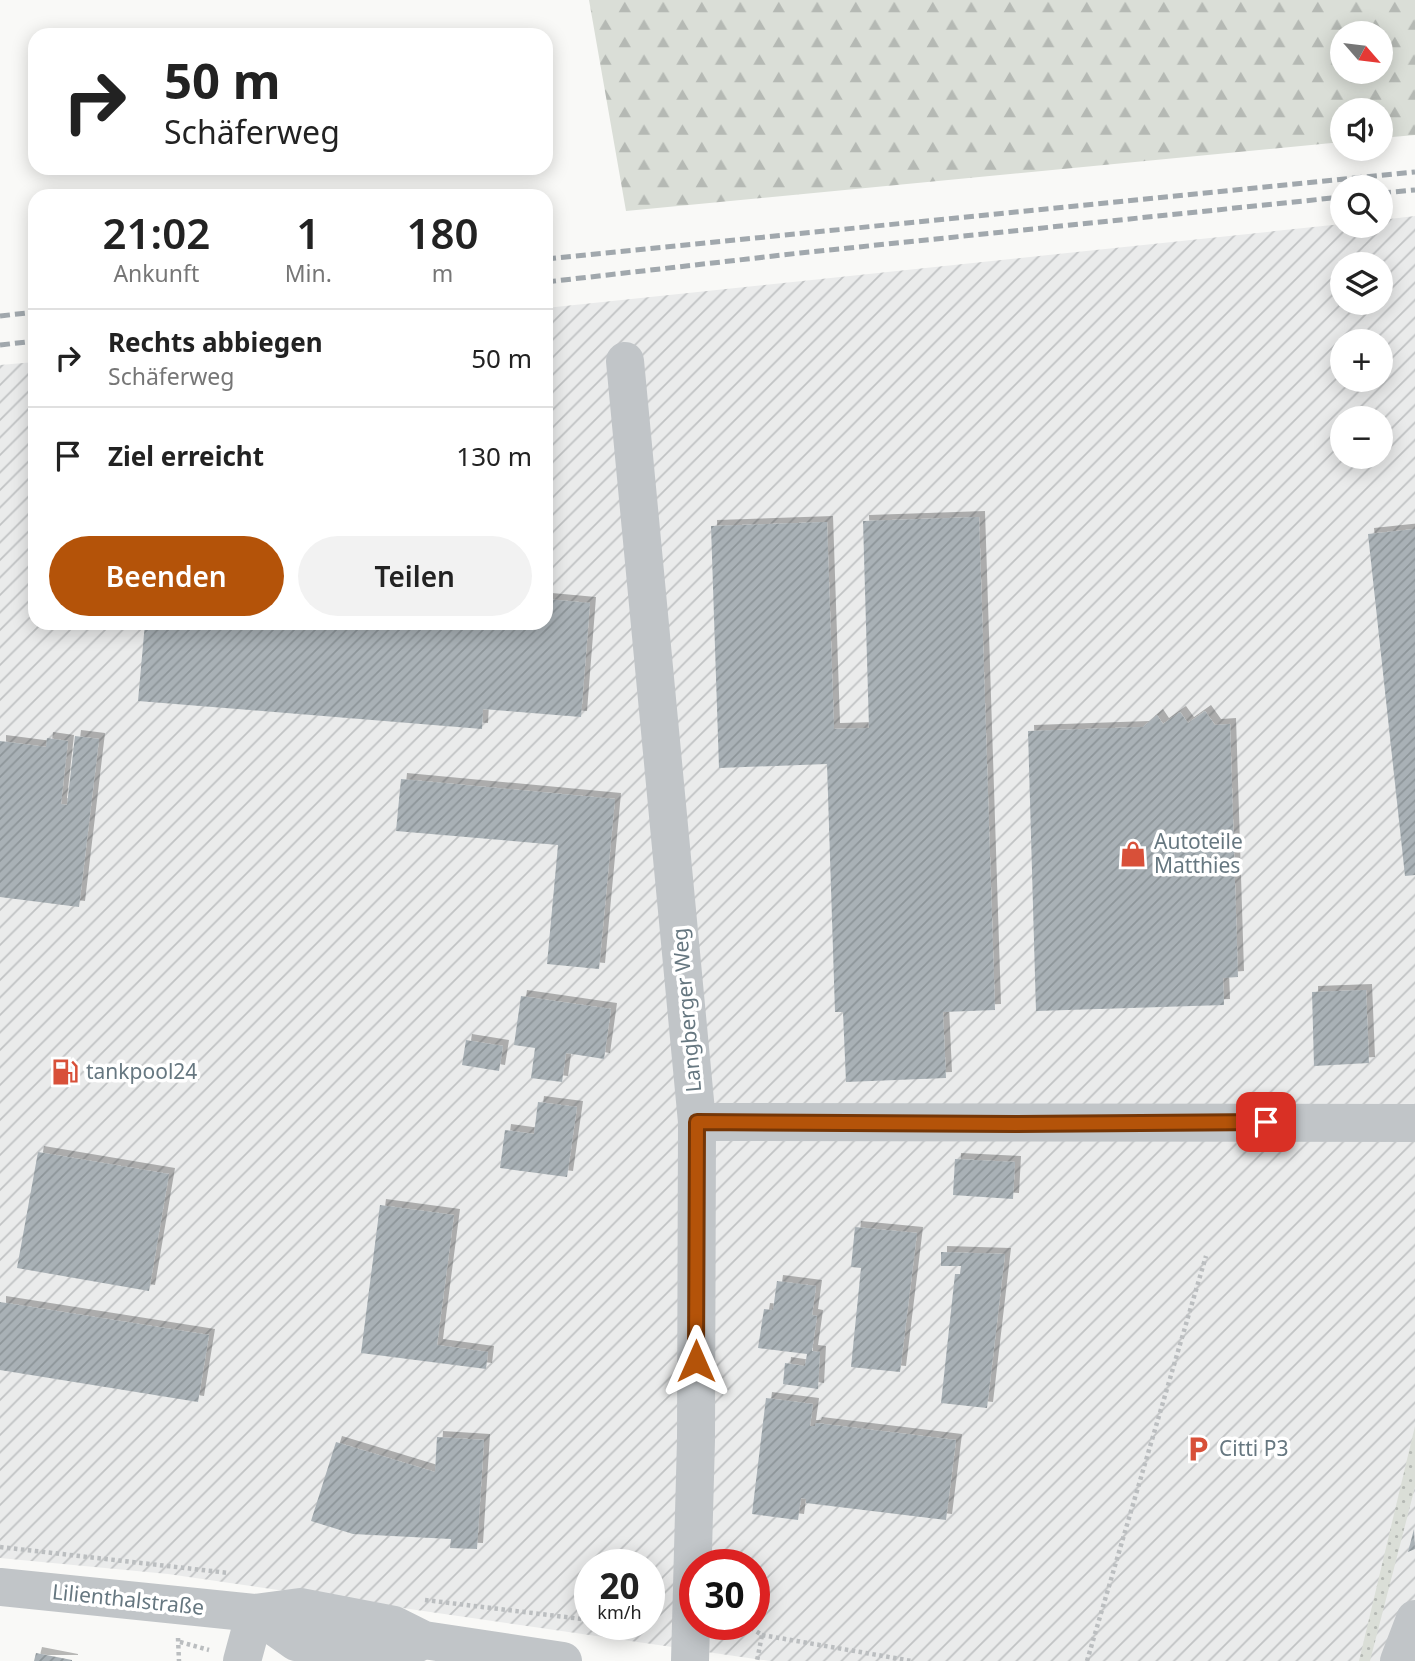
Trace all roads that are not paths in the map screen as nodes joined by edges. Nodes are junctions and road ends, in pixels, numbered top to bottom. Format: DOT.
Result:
graph roads {
  1 [pos="625,361"];
  2 [pos="697,1122"];
  3 [pos="1415,1123"];
  4 [pos="0,1587"];
  5 [pos="255,1614"];
  6 [pos="1415,1619"];
  7 [pos="242,1661"];
  8 [pos="563,1661"];
  9 [pos="690,1661"];
  10 [pos="1399,1661"];
  1 -- 2 [label="street, Langberger Weg"];
  2 -- 3 [label="street"];
  2 -- 9 [label="street, Langberger Weg"];
  4 -- 5 [label="street, Lilienthalstraße"];
  5 -- 7 [label="street"];
  5 -- 8 [label="street, Lilienthalstraße"];
  6 -- 10 [label="street"];
}
